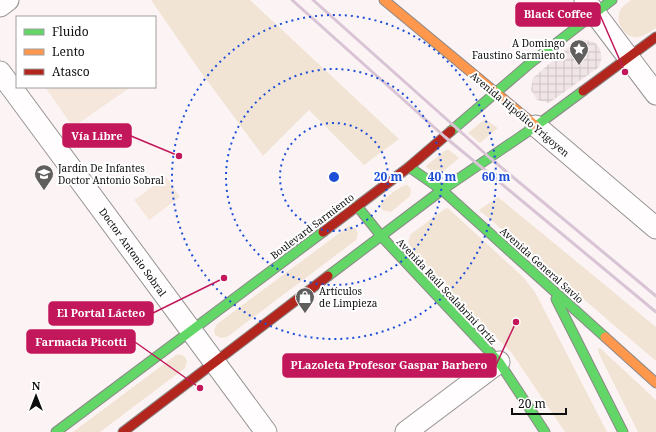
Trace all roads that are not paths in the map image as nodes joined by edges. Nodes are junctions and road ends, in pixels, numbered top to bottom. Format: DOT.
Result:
graph roads {
  1 [pos="8,0"];
  2 [pos="384,0"];
  3 [pos="612,0"];
  4 [pos="0,6"];
  5 [pos="590,6"];
  6 [pos="656,37"];
  7 [pos="628,58"];
  8 [pos="0,72"];
  9 [pos="495,93"];
  10 [pos="656,94"];
  11 [pos="536,126"];
  12 [pos="409,167"];
  13 [pos="442,190"];
  14 [pos="358,206"];
  15 [pos="656,228"];
  16 [pos="382,237"];
  17 [pos="549,286"];
  18 [pos="191,331"];
  19 [pos="214,362"];
  20 [pos="499,362"];
  21 [pos="656,383"];
  22 [pos="56,432"];
  23 [pos="123,432"];
  24 [pos="266,432"];
  25 [pos="406,432"];
  26 [pos="545,432"];
  27 [pos="623,432"];
  1 -- 4 [label="street"];
  2 -- 9 [label="main road, Avenida Hipólito Yrigoyen"];
  3 -- 5 [label="main road, Boulevard Sarmiento"];
  5 -- 7 [label="street"];
  5 -- 9 [label="main road, Boulevard Sarmiento"];
  6 -- 7 [label="main road"];
  7 -- 10 [label="street"];
  7 -- 11 [label="main road"];
  8 -- 18 [label="street, Doctor Antonio Sobral"];
  9 -- 11 [label="main road, Avenida Hipólito Yrigoyen"];
  9 -- 12 [label="main road, Boulevard Sarmiento"];
  11 -- 13 [label="main road"];
  11 -- 15 [label="street, Avenida Hipólito Yrigoyen"];
  12 -- 13 [label="main road, Avenida General Savio"];
  12 -- 14 [label="main road, Boulevard Sarmiento"];
  13 -- 16 [label="main road"];
  13 -- 17 [label="main road, Avenida General Savio"];
  14 -- 16 [label="main road, Avenida Raúl Scalabrini Ortiz"];
  14 -- 18 [label="main road, Boulevard Sarmiento"];
  16 -- 19 [label="main road"];
  16 -- 20 [label="main road, Avenida Raúl Scalabrini Ortiz"];
  17 -- 21 [label="main road, Avenida General Savio"];
  17 -- 27 [label="main road"];
  18 -- 19 [label="street, Doctor Antonio Sobral"];
  18 -- 22 [label="main road, Boulevard Sarmiento"];
  19 -- 23 [label="main road"];
  19 -- 24 [label="street, Doctor Antonio Sobral"];
  20 -- 25 [label="street"];
  20 -- 26 [label="main road, Avenida Raúl Scalabrini Ortiz"];
}
